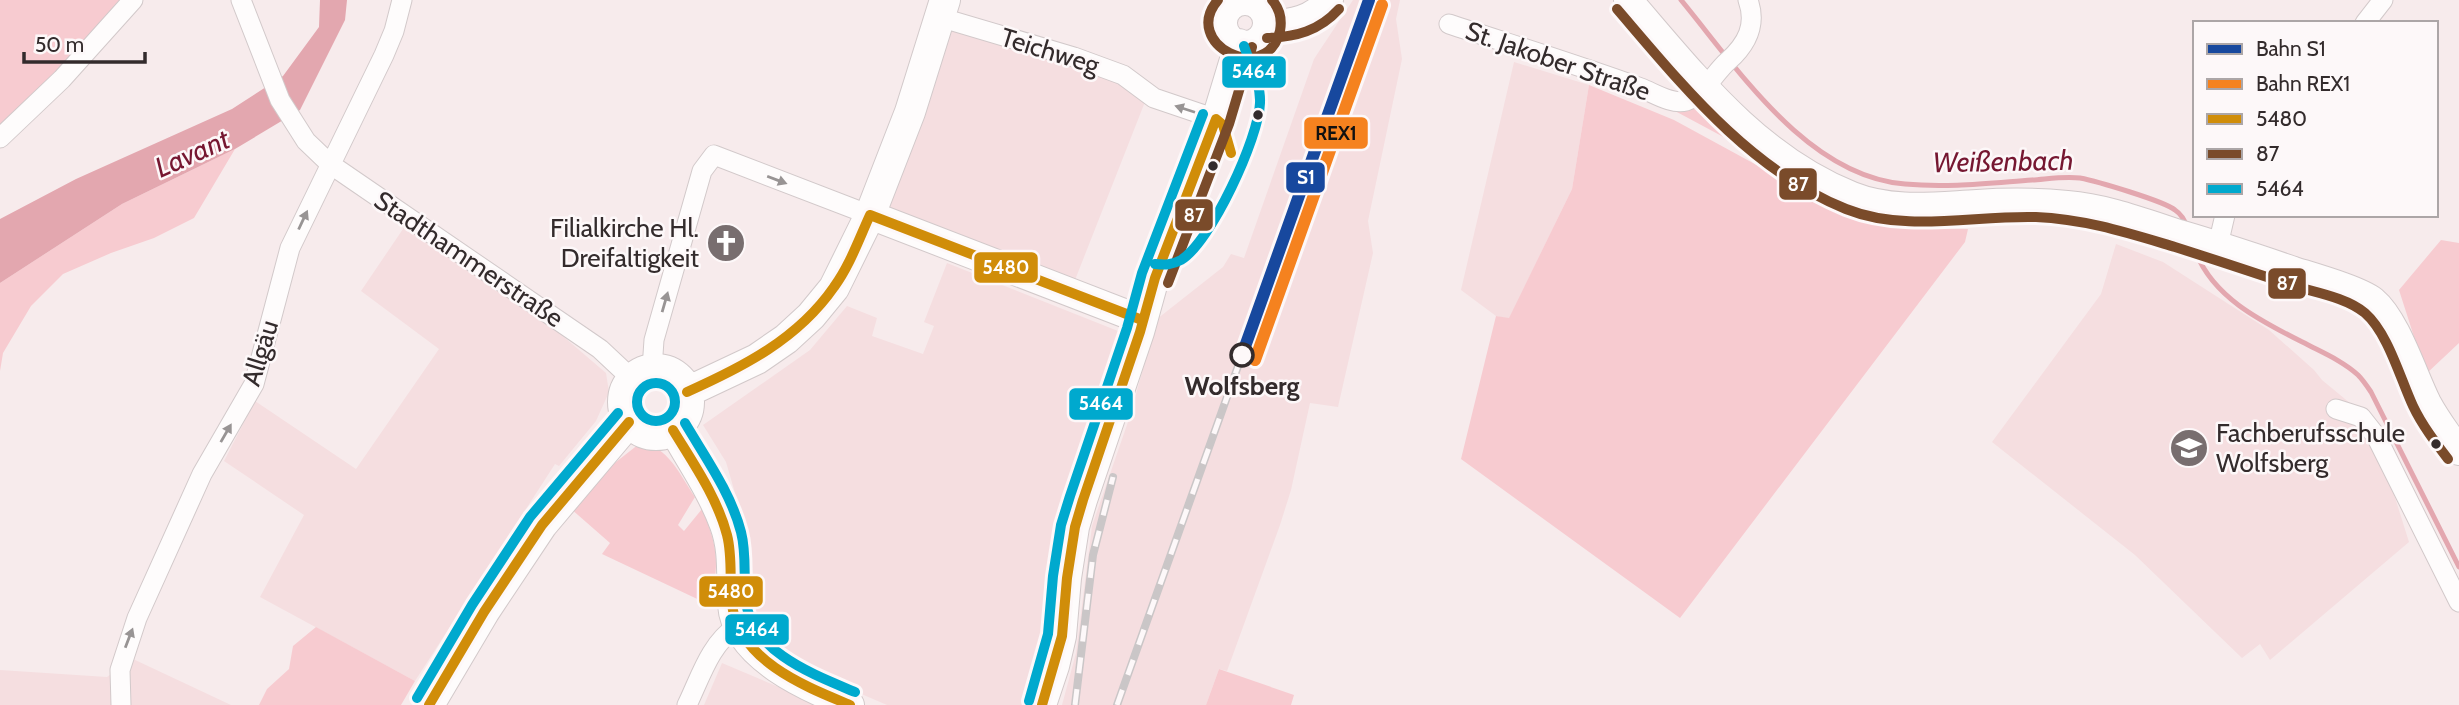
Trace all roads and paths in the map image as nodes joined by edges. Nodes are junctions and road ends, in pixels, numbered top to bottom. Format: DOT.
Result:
graph roads {
  1 [pos="133,0"];
  2 [pos="241,0"];
  3 [pos="402,0"];
  4 [pos="1244,0"];
  5 [pos="1329,0"];
  6 [pos="1628,0"];
  7 [pos="1748,0"];
  8 [pos="2383,0"];
  9 [pos="942,9"];
  10 [pos="2367,21"];
  11 [pos="1267,24"];
  12 [pos="1449,24"];
  13 [pos="1239,43"];
  14 [pos="1710,80"];
  15 [pos="1216,119"];
  16 [pos="0,138"];
  17 [pos="330,164"];
  18 [pos="870,215"];
  19 [pos="2223,217"];
  20 [pos="2200,240"];
  21 [pos="1142,320"];
  22 [pos="642,374"];
  23 [pos="687,392"];
  24 [pos="2336,409"];
  25 [pos="629,422"];
  26 [pos="673,430"];
  27 [pos="2459,452"];
  28 [pos="2459,602"];
  29 [pos="737,626"];
  30 [pos="121,705"];
  31 [pos="429,705"];
  32 [pos="687,705"];
  33 [pos="850,705"];
  34 [pos="1042,705"];
  1 -- 16 [label="street"];
  2 -- 17 [label="street, Stadthammerstraße"];
  3 -- 17 [label="street, Allgäu"];
  4 -- 11 [label="street"];
  4 -- 13 [label="street"];
  5 -- 11 [label="street"];
  6 -- 14 [label="street, St. Jakober Straße"];
  7 -- 14 [label="street"];
  8 -- 10 [label="street"];
  15 -- 9 [label="street, Teichweg, one-way"];
  9 -- 18 [label="main road"];
  11 -- 13 [label="street"];
  12 -- 14 [label="street, St. Jakober Straße"];
  13 -- 15 [label="street"];
  14 -- 20 [label="street, St. Jakober Straße"];
  15 -- 21 [label="street"];
  17 -- 22 [label="street, Stadthammerstraße"];
  30 -- 17 [label="street, Allgäu, one-way"];
  18 -- 21 [label="street"];
  22 -- 18 [label="street, one-way"];
  18 -- 23 [label="main road"];
  19 -- 20 [label="street"];
  20 -- 27 [label="street, St. Jakober Straße"];
  21 -- 34 [label="street"];
  22 -- 23 [label="main road"];
  22 -- 25 [label="main road"];
  23 -- 26 [label="main road"];
  24 -- 28 [label="street"];
  25 -- 26 [label="main road"];
  25 -- 31 [label="main road"];
  26 -- 29 [label="street"];
  29 -- 32 [label="street"];
  29 -- 33 [label="street"];
}
